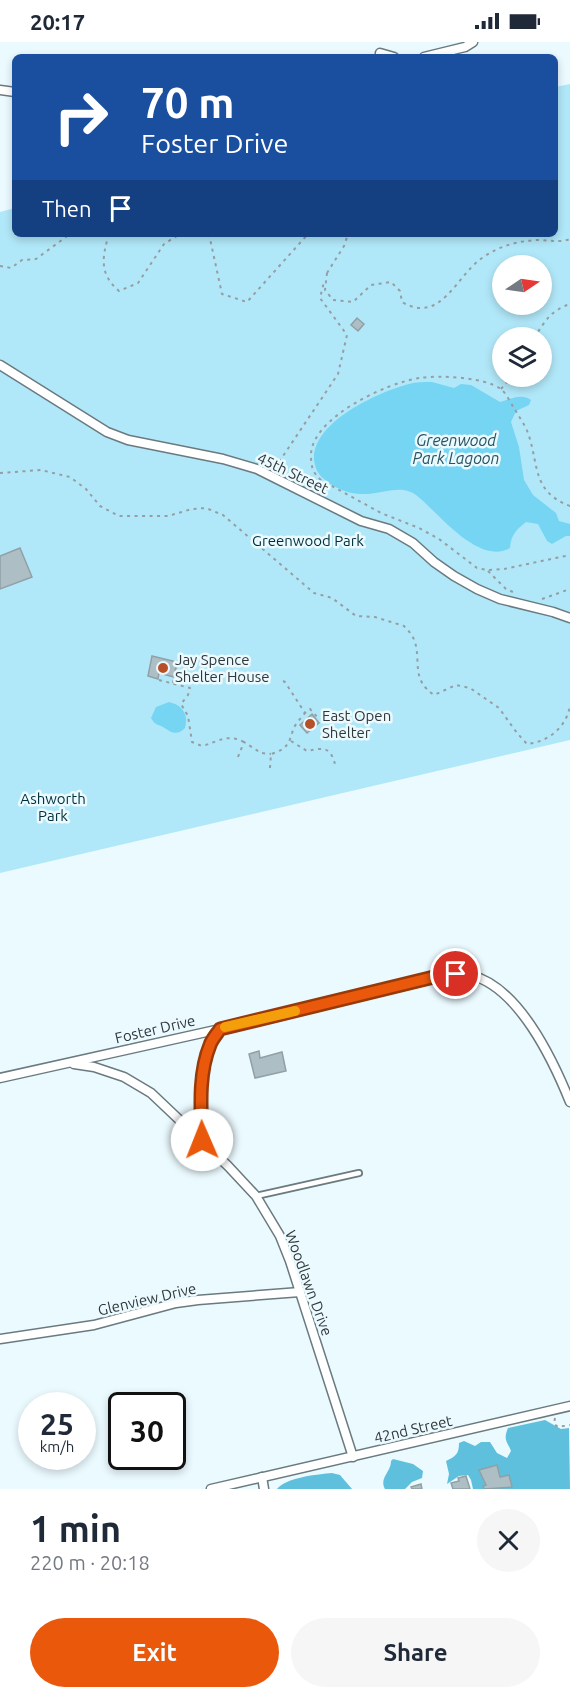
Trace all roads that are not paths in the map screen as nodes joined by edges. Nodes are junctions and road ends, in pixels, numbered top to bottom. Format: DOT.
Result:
graph roads {
  1 [pos="473,42"];
  2 [pos="380,53"];
  3 [pos="384,54"];
  4 [pos="436,54"];
  5 [pos="0,364"];
  6 [pos="570,618"];
  7 [pos="220,1029"];
  8 [pos="67,1063"];
  9 [pos="0,1078"];
  10 [pos="570,1102"];
  11 [pos="202,1140"];
  12 [pos="359,1173"];
  13 [pos="256,1196"];
  14 [pos="300,1292"];
  15 [pos="0,1339"];
  16 [pos="570,1406"];
  17 [pos="352,1457"];
  18 [pos="262,1478"];
  19 [pos="211,1489"];
  20 [pos="264,1489"];
  1 -- 4 [label="street"];
  2 -- 3 [label="street"];
  5 -- 6 [label="street, 45th Street"];
  7 -- 8 [label="street, Foster Drive"];
  7 -- 10 [label="street, Foster Drive"];
  7 -- 11 [label="street"];
  8 -- 9 [label="street, Foster Drive"];
  8 -- 11 [label="street, Woodlawn Drive"];
  11 -- 13 [label="street, Woodlawn Drive"];
  12 -- 13 [label="lane"];
  13 -- 14 [label="street, Woodlawn Drive"];
  14 -- 15 [label="street, Glenview Drive"];
  14 -- 17 [label="street, Woodlawn Drive"];
  16 -- 17 [label="street, 42nd Street"];
  17 -- 18 [label="street, 42nd Street"];
  18 -- 19 [label="street, 42nd Street"];
  18 -- 20 [label="street"];
}
